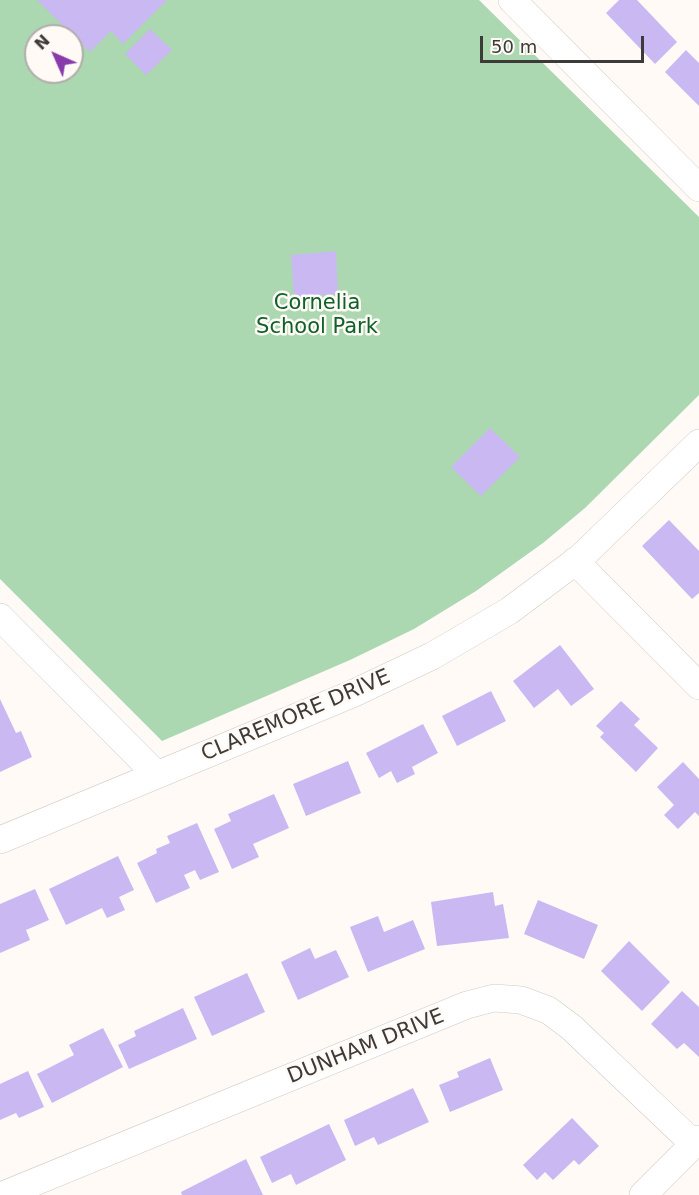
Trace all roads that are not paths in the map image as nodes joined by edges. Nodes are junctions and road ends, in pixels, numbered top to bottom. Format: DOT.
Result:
graph roads {
  1 [pos="512,0"];
  2 [pos="699,188"];
  3 [pos="699,443"];
  4 [pos="575,561"];
  5 [pos="0,616"];
  6 [pos="699,686"];
  7 [pos="157,775"];
  8 [pos="0,840"];
  9 [pos="696,1142"];
  10 [pos="3,1195"];
  11 [pos="643,1195"];
  1 -- 2 [label="street"];
  3 -- 4 [label="street, CLAREMORE DRIVE"];
  4 -- 6 [label="street"];
  4 -- 7 [label="street, CLAREMORE DRIVE"];
  5 -- 7 [label="street"];
  7 -- 8 [label="street, CLAREMORE DRIVE"];
  9 -- 10 [label="street, DUNHAM DRIVE"];
  9 -- 11 [label="street"];
}
